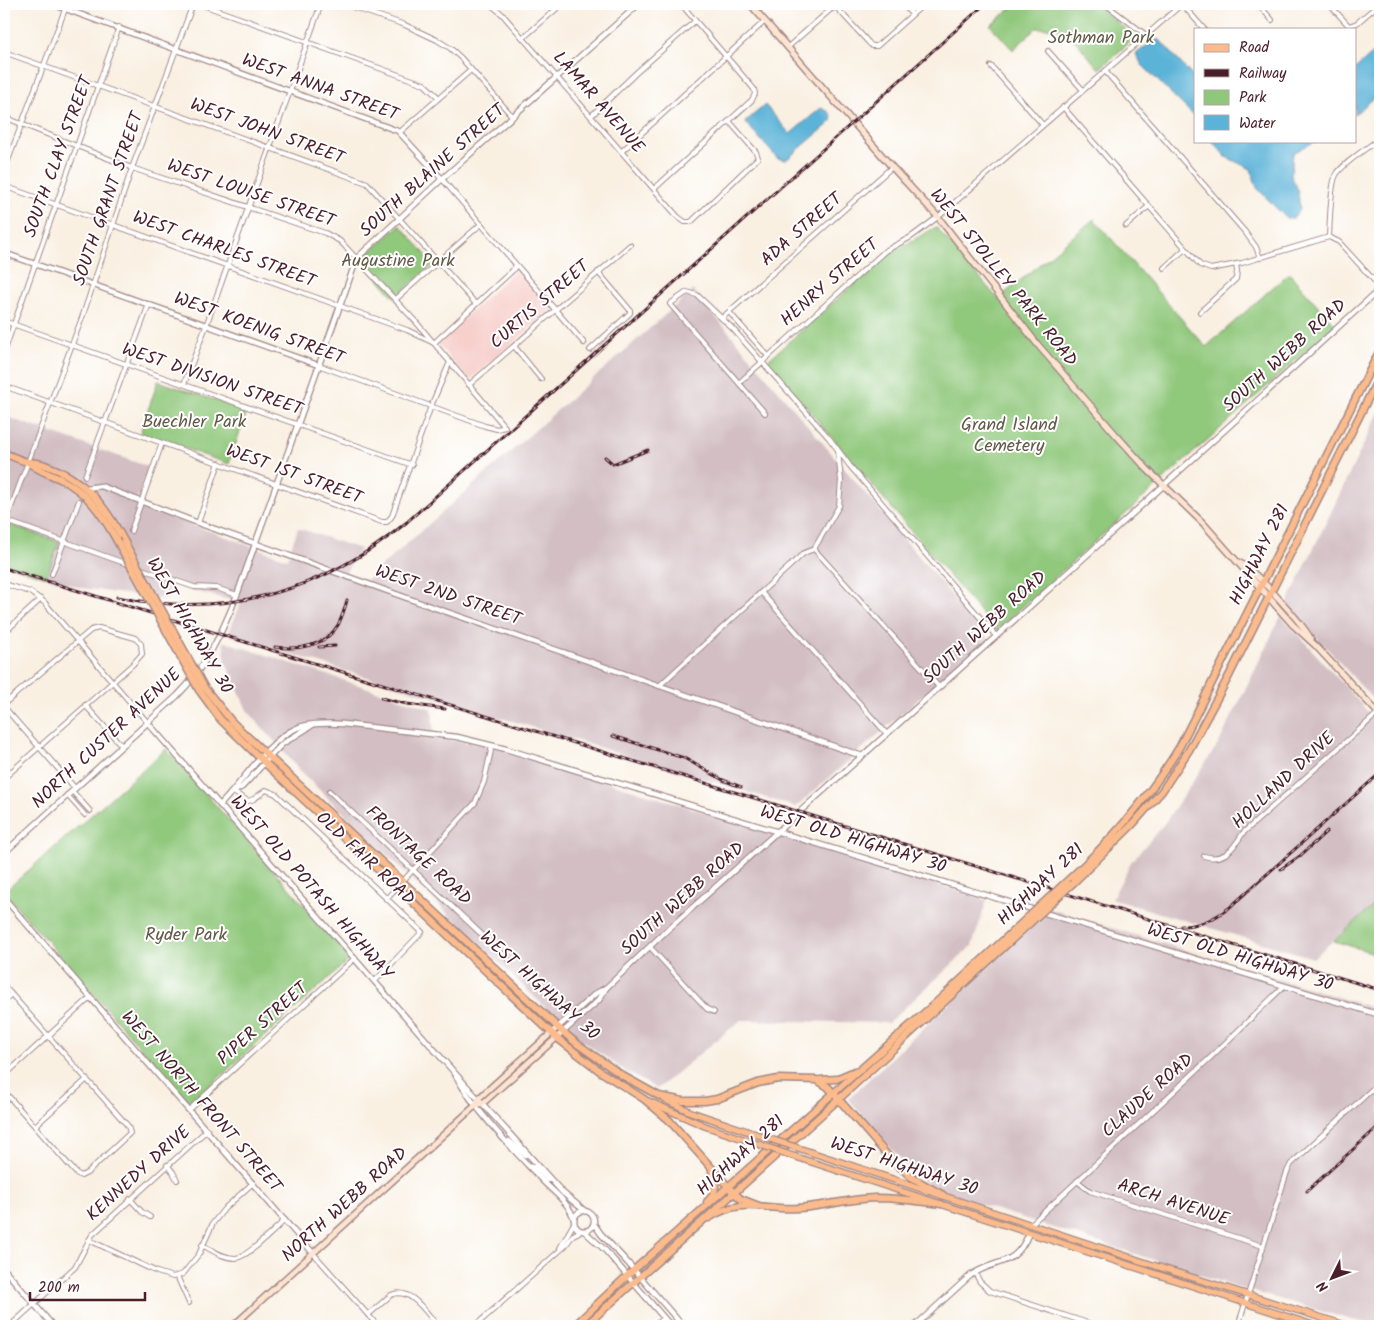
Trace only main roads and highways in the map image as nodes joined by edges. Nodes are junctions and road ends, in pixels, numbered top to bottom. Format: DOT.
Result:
graph roads {
  1 [pos="750,4"];
  2 [pos="1380,350"];
  3 [pos="1380,375"];
  4 [pos="4,453"];
  5 [pos="84,490"];
  6 [pos="1262,586"];
  7 [pos="1270,595"];
  8 [pos="201,688"];
  9 [pos="1379,714"];
  10 [pos="1069,882"];
  11 [pos="1027,921"];
  12 [pos="561,1030"];
  13 [pos="554,1036"];
  14 [pos="871,1060"];
  15 [pos="816,1080"];
  16 [pos="659,1096"];
  17 [pos="836,1096"];
  18 [pos="644,1099"];
  19 [pos="476,1105"];
  20 [pos="704,1159"];
  21 [pos="731,1190"];
  22 [pos="943,1195"];
  23 [pos="941,1204"];
  24 [pos="759,1206"];
  25 [pos="1030,1225"];
  26 [pos="683,1227"];
  27 [pos="1042,1228"];
  28 [pos="1020,1230"];
  29 [pos="1029,1233"];
  30 [pos="688,1234"];
  31 [pos="233,1326"];
  32 [pos="574,1326"];
  33 [pos="585,1326"];
  34 [pos="1316,1326"];
  35 [pos="1348,1326"];
  1 -- 6 [label="main road, WEST STOLLEY PARK ROAD"];
  2 -- 6 [label="highway, HIGHWAY 281"];
  3 -- 7 [label="highway, HIGHWAY 281"];
  4 -- 5 [label="highway, WEST 2ND STREET"];
  5 -- 8 [label="highway, WEST HIGHWAY 30, bridge"];
  5 -- 8 [label="highway, WEST HIGHWAY 30, bridge"];
  6 -- 7 [label="main road, WEST STOLLEY PARK ROAD"];
  6 -- 10 [label="highway, HIGHWAY 281"];
  7 -- 9 [label="main road, WEST STOLLEY PARK ROAD"];
  7 -- 10 [label="highway, HIGHWAY 281"];
  8 -- 12 [label="highway, WEST HIGHWAY 30"];
  8 -- 13 [label="highway, WEST HIGHWAY 30"];
  10 -- 11 [label="highway, HIGHWAY 281, bridge"];
  11 -- 14 [label="highway, HIGHWAY 281"];
  11 -- 17 [label="highway, HIGHWAY 281"];
  12 -- 13 [label="main road, SOUTH WEBB ROAD"];
  12 -- 16 [label="highway, WEST HIGHWAY 30"];
  13 -- 18 [label="highway, WEST HIGHWAY 30"];
  13 -- 19 [label="main road, SOUTH WEBB ROAD"];
  14 -- 15 [label="highway"];
  14 -- 17 [label="highway, HIGHWAY 281"];
  15 -- 16 [label="highway"];
  15 -- 17 [label="highway"];
  16 -- 22 [label="main road, WEST HIGHWAY 30, bridge"];
  17 -- 21 [label="highway, HIGHWAY 281"];
  17 -- 22 [label="highway"];
  18 -- 20 [label="highway"];
  18 -- 23 [label="main road, WEST HIGHWAY 30, bridge"];
  19 -- 31 [label="main road, NORTH WEBB ROAD"];
  20 -- 21 [label="highway"];
  20 -- 26 [label="highway"];
  21 -- 24 [label="highway"];
  21 -- 26 [label="highway, HIGHWAY 281"];
  21 -- 30 [label="highway, HIGHWAY 281"];
  22 -- 25 [label="main road, WEST HIGHWAY 30"];
  23 -- 24 [label="highway"];
  23 -- 28 [label="main road, WEST HIGHWAY 30"];
  24 -- 30 [label="highway"];
  25 -- 27 [label="main road, WEST HIGHWAY 30"];
  25 -- 28 [label="main road"];
  26 -- 32 [label="highway, HIGHWAY 281"];
  27 -- 29 [label="main road"];
  27 -- 35 [label="main road, WEST HIGHWAY 30"];
  28 -- 29 [label="main road, WEST HIGHWAY 30"];
  29 -- 34 [label="main road, WEST HIGHWAY 30"];
  30 -- 33 [label="highway, HIGHWAY 281"];
}
